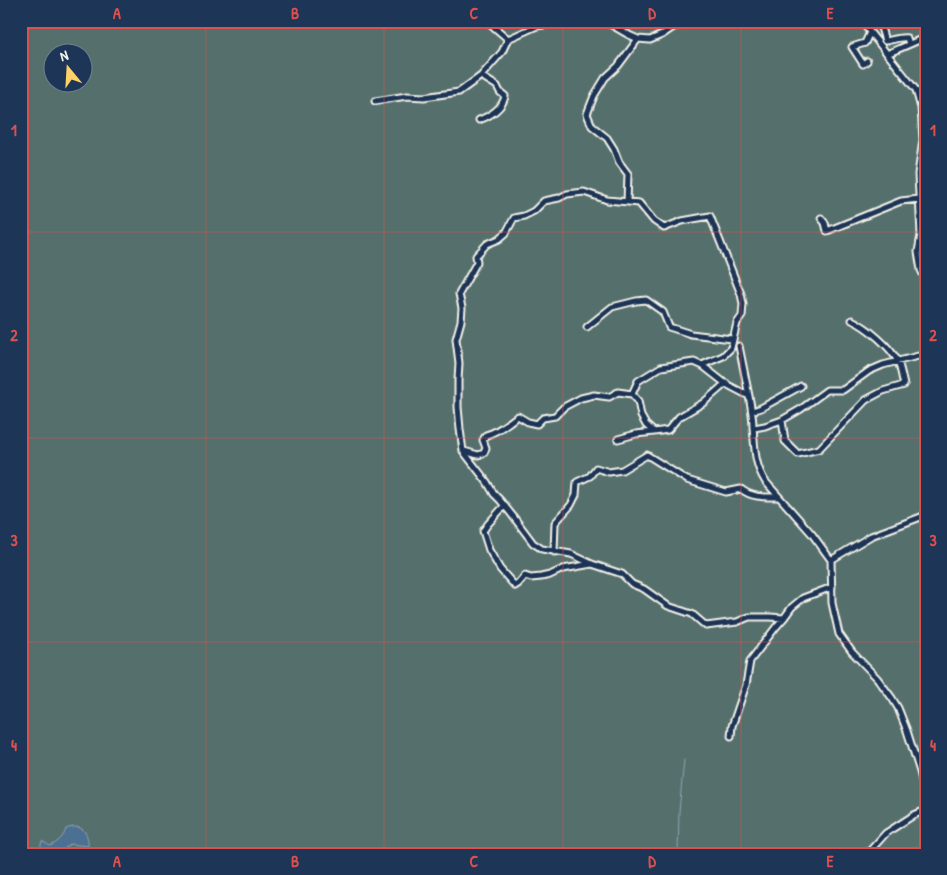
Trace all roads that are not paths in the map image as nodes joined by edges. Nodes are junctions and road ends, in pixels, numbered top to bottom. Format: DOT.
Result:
graph roads {
  1 [pos="487,21"];
  2 [pos="697,21"];
  3 [pos="862,21"];
  4 [pos="879,21"];
  5 [pos="678,23"];
  6 [pos="870,32"];
  7 [pos="926,36"];
  8 [pos="508,39"];
  9 [pos="638,39"];
  10 [pos="909,44"];
  11 [pos="887,54"];
  12 [pos="867,61"];
  13 [pos="482,76"];
  14 [pos="376,101"];
  15 [pos="479,120"];
  16 [pos="926,164"];
  17 [pos="919,165"];
  18 [pos="919,199"];
  19 [pos="627,202"];
  20 [pos="821,218"];
  21 [pos="919,245"];
  22 [pos="926,246"];
  23 [pos="926,281"];
  24 [pos="852,320"];
  25 [pos="587,326"];
  26 [pos="732,339"];
  27 [pos="739,346"];
  28 [pos="926,354"];
  29 [pos="898,362"];
  30 [pos="702,365"];
  31 [pos="726,383"];
  32 [pos="801,386"];
  33 [pos="632,394"];
  34 [pos="749,396"];
  35 [pos="752,411"];
  36 [pos="782,420"];
  37 [pos="754,428"];
  38 [pos="654,432"];
  39 [pos="618,439"];
  40 [pos="463,451"];
  41 [pos="779,496"];
  42 [pos="505,506"];
  43 [pos="926,515"];
  44 [pos="554,552"];
  45 [pos="831,560"];
  46 [pos="592,564"];
  47 [pos="832,587"];
  48 [pos="784,618"];
  49 [pos="731,736"];
  50 [pos="926,797"];
  51 [pos="926,810"];
  52 [pos="867,854"];
  1 -- 8 [label="street"];
  2 -- 5 [label="street"];
  3 -- 6 [label="street"];
  4 -- 10 [label="street"];
  5 -- 9 [label="street"];
  6 -- 11 [label="street"];
  6 -- 12 [label="street"];
  7 -- 10 [label="street"];
  8 -- 9 [label="street"];
  8 -- 13 [label="street"];
  9 -- 19 [label="street"];
  10 -- 11 [label="street"];
  11 -- 17 [label="street"];
  13 -- 14 [label="street"];
  13 -- 15 [label="street"];
  16 -- 17 [label="street"];
  17 -- 18 [label="street"];
  18 -- 20 [label="street"];
  18 -- 21 [label="street"];
  19 -- 26 [label="street"];
  19 -- 40 [label="street"];
  21 -- 22 [label="street"];
  21 -- 23 [label="street"];
  24 -- 29 [label="street"];
  25 -- 26 [label="street"];
  26 -- 30 [label="street"];
  27 -- 34 [label="street"];
  28 -- 29 [label="street"];
  29 -- 36 [label="street"];
  29 -- 36 [label="street"];
  30 -- 31 [label="street"];
  30 -- 33 [label="street"];
  31 -- 34 [label="street"];
  31 -- 38 [label="street"];
  32 -- 35 [label="street"];
  33 -- 38 [label="street"];
  33 -- 40 [label="street"];
  34 -- 35 [label="street"];
  35 -- 37 [label="street"];
  36 -- 37 [label="street"];
  37 -- 41 [label="street"];
  38 -- 39 [label="street"];
  40 -- 42 [label="street"];
  41 -- 44 [label="street"];
  41 -- 45 [label="street"];
  42 -- 44 [label="street"];
  42 -- 46 [label="street"];
  43 -- 45 [label="street"];
  44 -- 46 [label="street"];
  45 -- 47 [label="street"];
  46 -- 48 [label="street"];
  47 -- 48 [label="street"];
  47 -- 50 [label="street"];
  48 -- 49 [label="street"];
  51 -- 52 [label="street"];
}
